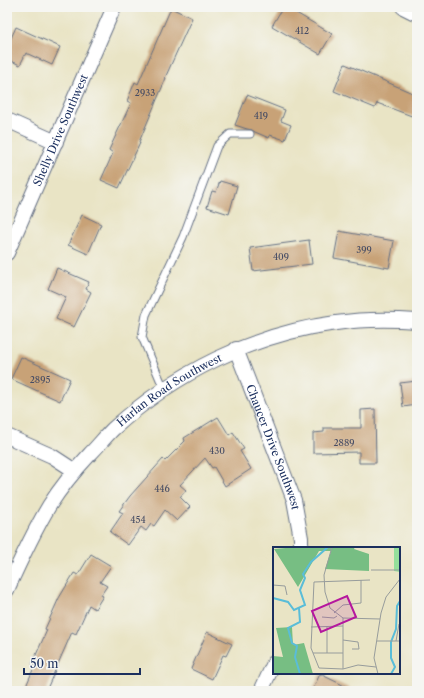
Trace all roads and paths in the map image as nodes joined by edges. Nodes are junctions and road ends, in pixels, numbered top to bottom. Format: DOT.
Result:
graph roads {
  1 [pos="114,7"];
  2 [pos="404,7"];
  3 [pos="417,14"];
  4 [pos="7,120"];
  5 [pos="250,134"];
  6 [pos="56,142"];
  7 [pos="7,253"];
  8 [pos="417,321"];
  9 [pos="236,349"];
  10 [pos="164,389"];
  11 [pos="7,436"];
  12 [pos="75,471"];
  13 [pos="301,547"];
  14 [pos="7,590"];
  15 [pos="273,665"];
  16 [pos="261,691"];
  1 -- 6 [label="street, Shelly Drive Southwest"];
  2 -- 3 [label="street"];
  4 -- 6 [label="street"];
  5 -- 10 [label="lane"];
  6 -- 7 [label="street, Shelly Drive Southwest"];
  8 -- 9 [label="street, Harlan Road Southwest"];
  9 -- 10 [label="street, Harlan Road Southwest"];
  9 -- 13 [label="street, Chaucer Drive Southwest"];
  10 -- 12 [label="street, Harlan Road Southwest"];
  11 -- 12 [label="street"];
  12 -- 14 [label="street, Harlan Road Southwest"];
  15 -- 16 [label="street"];
}
